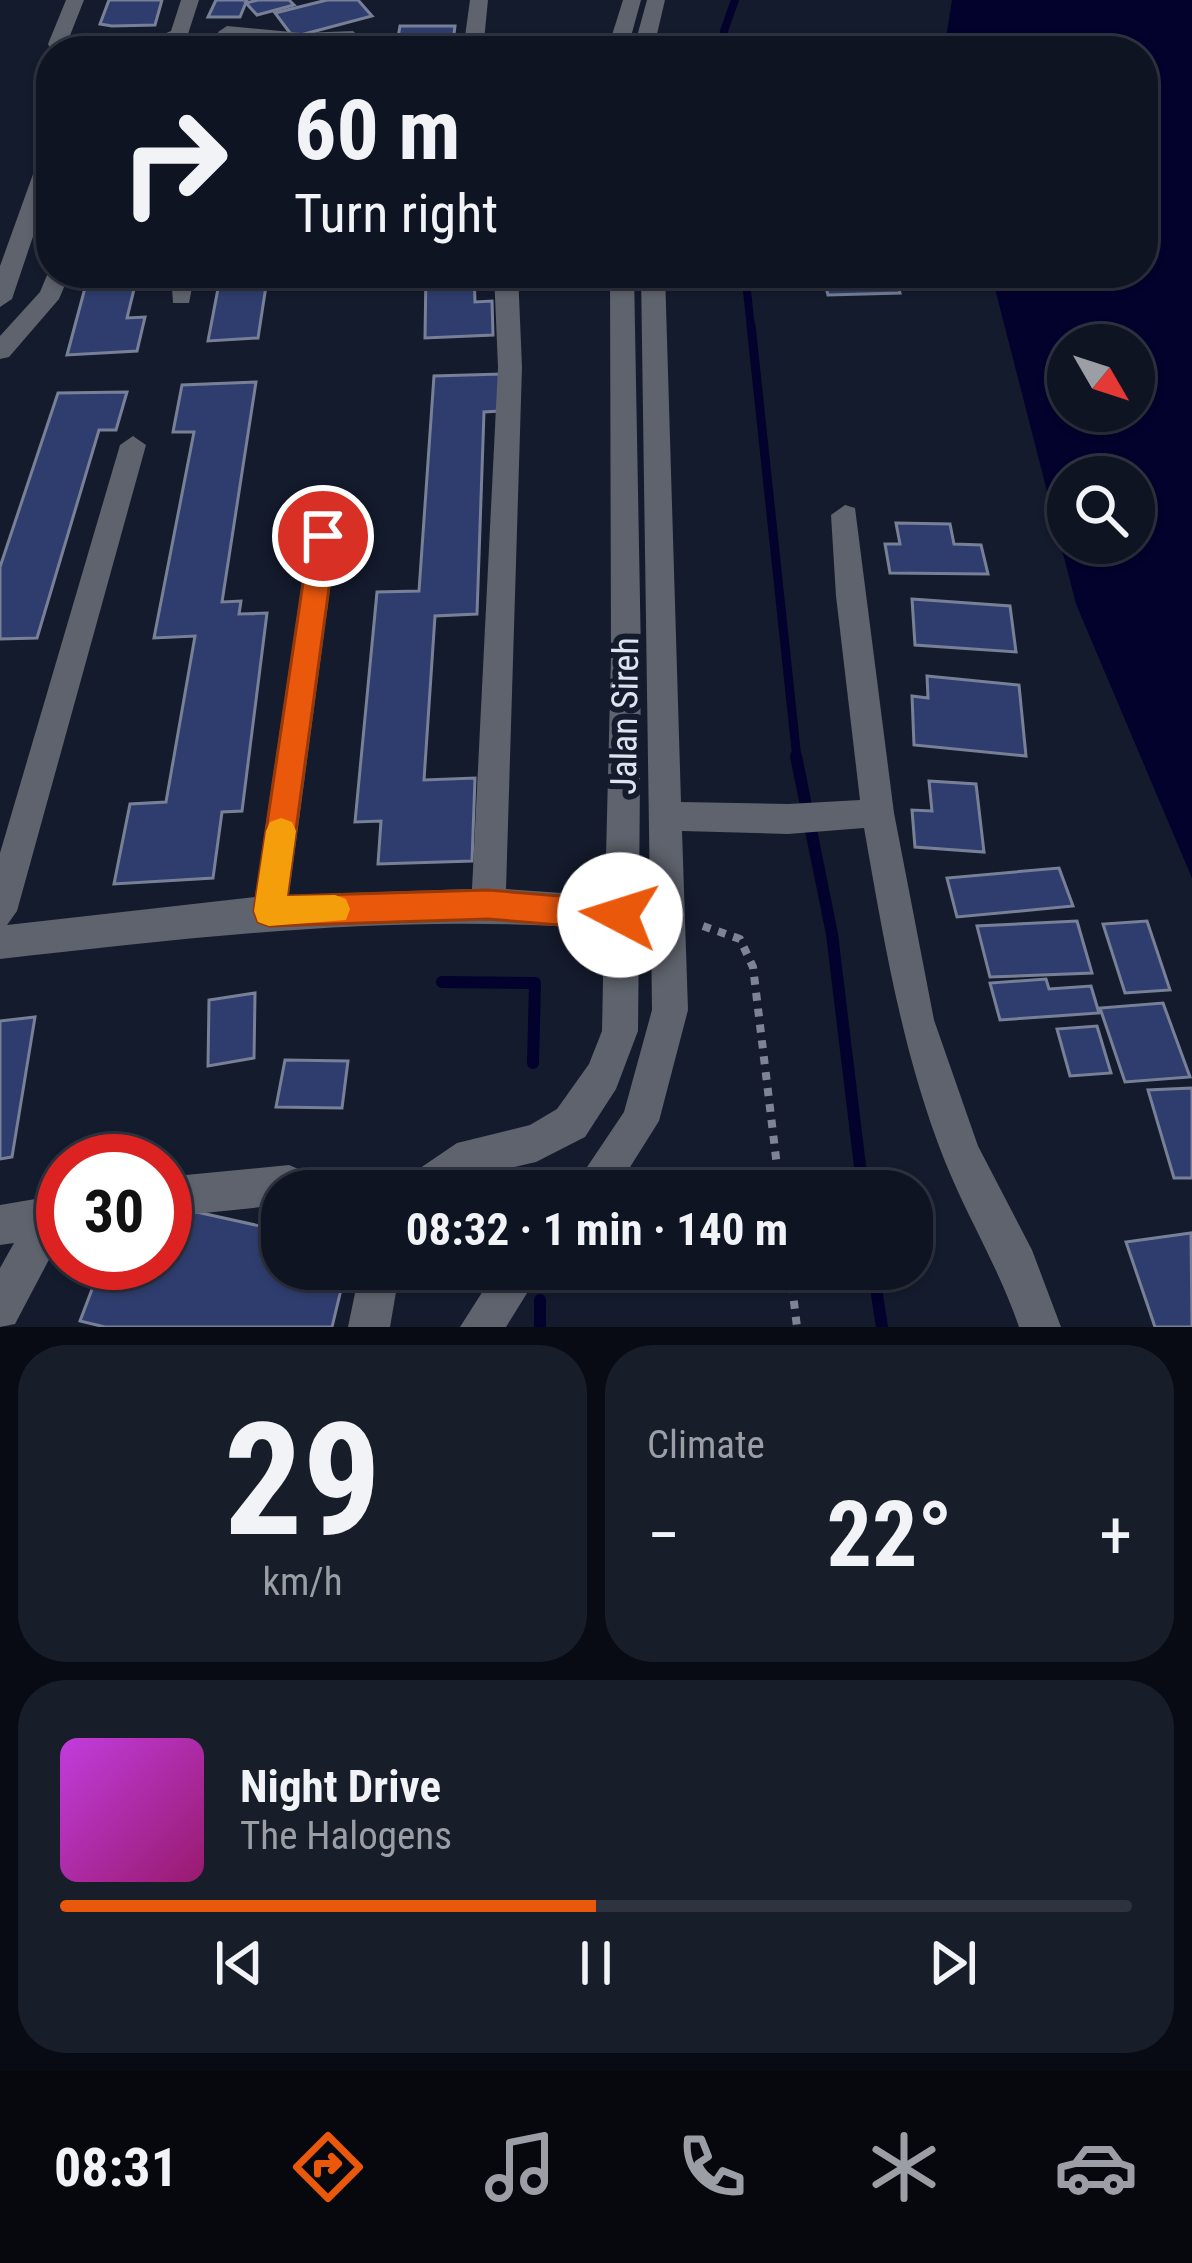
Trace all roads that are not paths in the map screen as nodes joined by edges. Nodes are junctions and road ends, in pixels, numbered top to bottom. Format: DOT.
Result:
graph roads {
  1 [pos="75,0"];
  2 [pos="190,0"];
  3 [pos="479,0"];
  4 [pos="632,0"];
  5 [pos="656,0"];
  6 [pos="226,32"];
  7 [pos="63,36"];
  8 [pos="175,36"];
  9 [pos="269,36"];
  10 [pos="475,36"];
  11 [pos="624,36"];
  12 [pos="647,36"];
  13 [pos="36,195"];
  14 [pos="53,288"];
  15 [pos="507,288"];
  16 [pos="622,288"];
  17 [pos="653,288"];
  18 [pos="0,299"];
  19 [pos="0,351"];
  20 [pos="133,445"];
  21 [pos="845,514"];
  22 [pos="323,536"];
  23 [pos="878,812"];
  24 [pos="664,816"];
  25 [pos="488,904"];
  26 [pos="0,911"];
  27 [pos="269,911"];
  28 [pos="620,915"];
  29 [pos="666,917"];
  30 [pos="0,942"];
  31 [pos="452,1170"];
  32 [pos="605,1170"];
  33 [pos="261,1188"];
  34 [pos="192,1194"];
  35 [pos="36,1219"];
  36 [pos="0,1225"];
  37 [pos="36,1250"];
  38 [pos="376,1290"];
  39 [pos="508,1290"];
  40 [pos="0,1310"];
  41 [pos="369,1327"];
  42 [pos="482,1327"];
  43 [pos="1040,1327"];
  1 -- 7 [label="street"];
  2 -- 8 [label="street"];
  3 -- 10 [label="street"];
  4 -- 11 [label="street"];
  5 -- 12 [label="street"];
  6 -- 9 [label="street"];
  13 -- 18 [label="street"];
  14 -- 19 [label="street"];
  15 -- 25 [label="street"];
  16 -- 28 [label="street, Jalan Sireh"];
  17 -- 24 [label="street, Jalan Sireh"];
  20 -- 26 [label="street"];
  21 -- 23 [label="street"];
  22 -- 27 [label="street"];
  23 -- 24 [label="street"];
  23 -- 43 [label="street"];
  24 -- 29 [label="street, Jalan Sireh"];
  25 -- 27 [label="street"];
  25 -- 28 [label="street"];
  27 -- 30 [label="street"];
  28 -- 29 [label="street"];
  28 -- 31 [label="street, Jalan Sireh"];
  29 -- 32 [label="street, Jalan Sireh"];
  33 -- 34 [label="street"];
  35 -- 36 [label="street"];
  37 -- 40 [label="street"];
  38 -- 41 [label="street"];
  39 -- 42 [label="street"];
}
